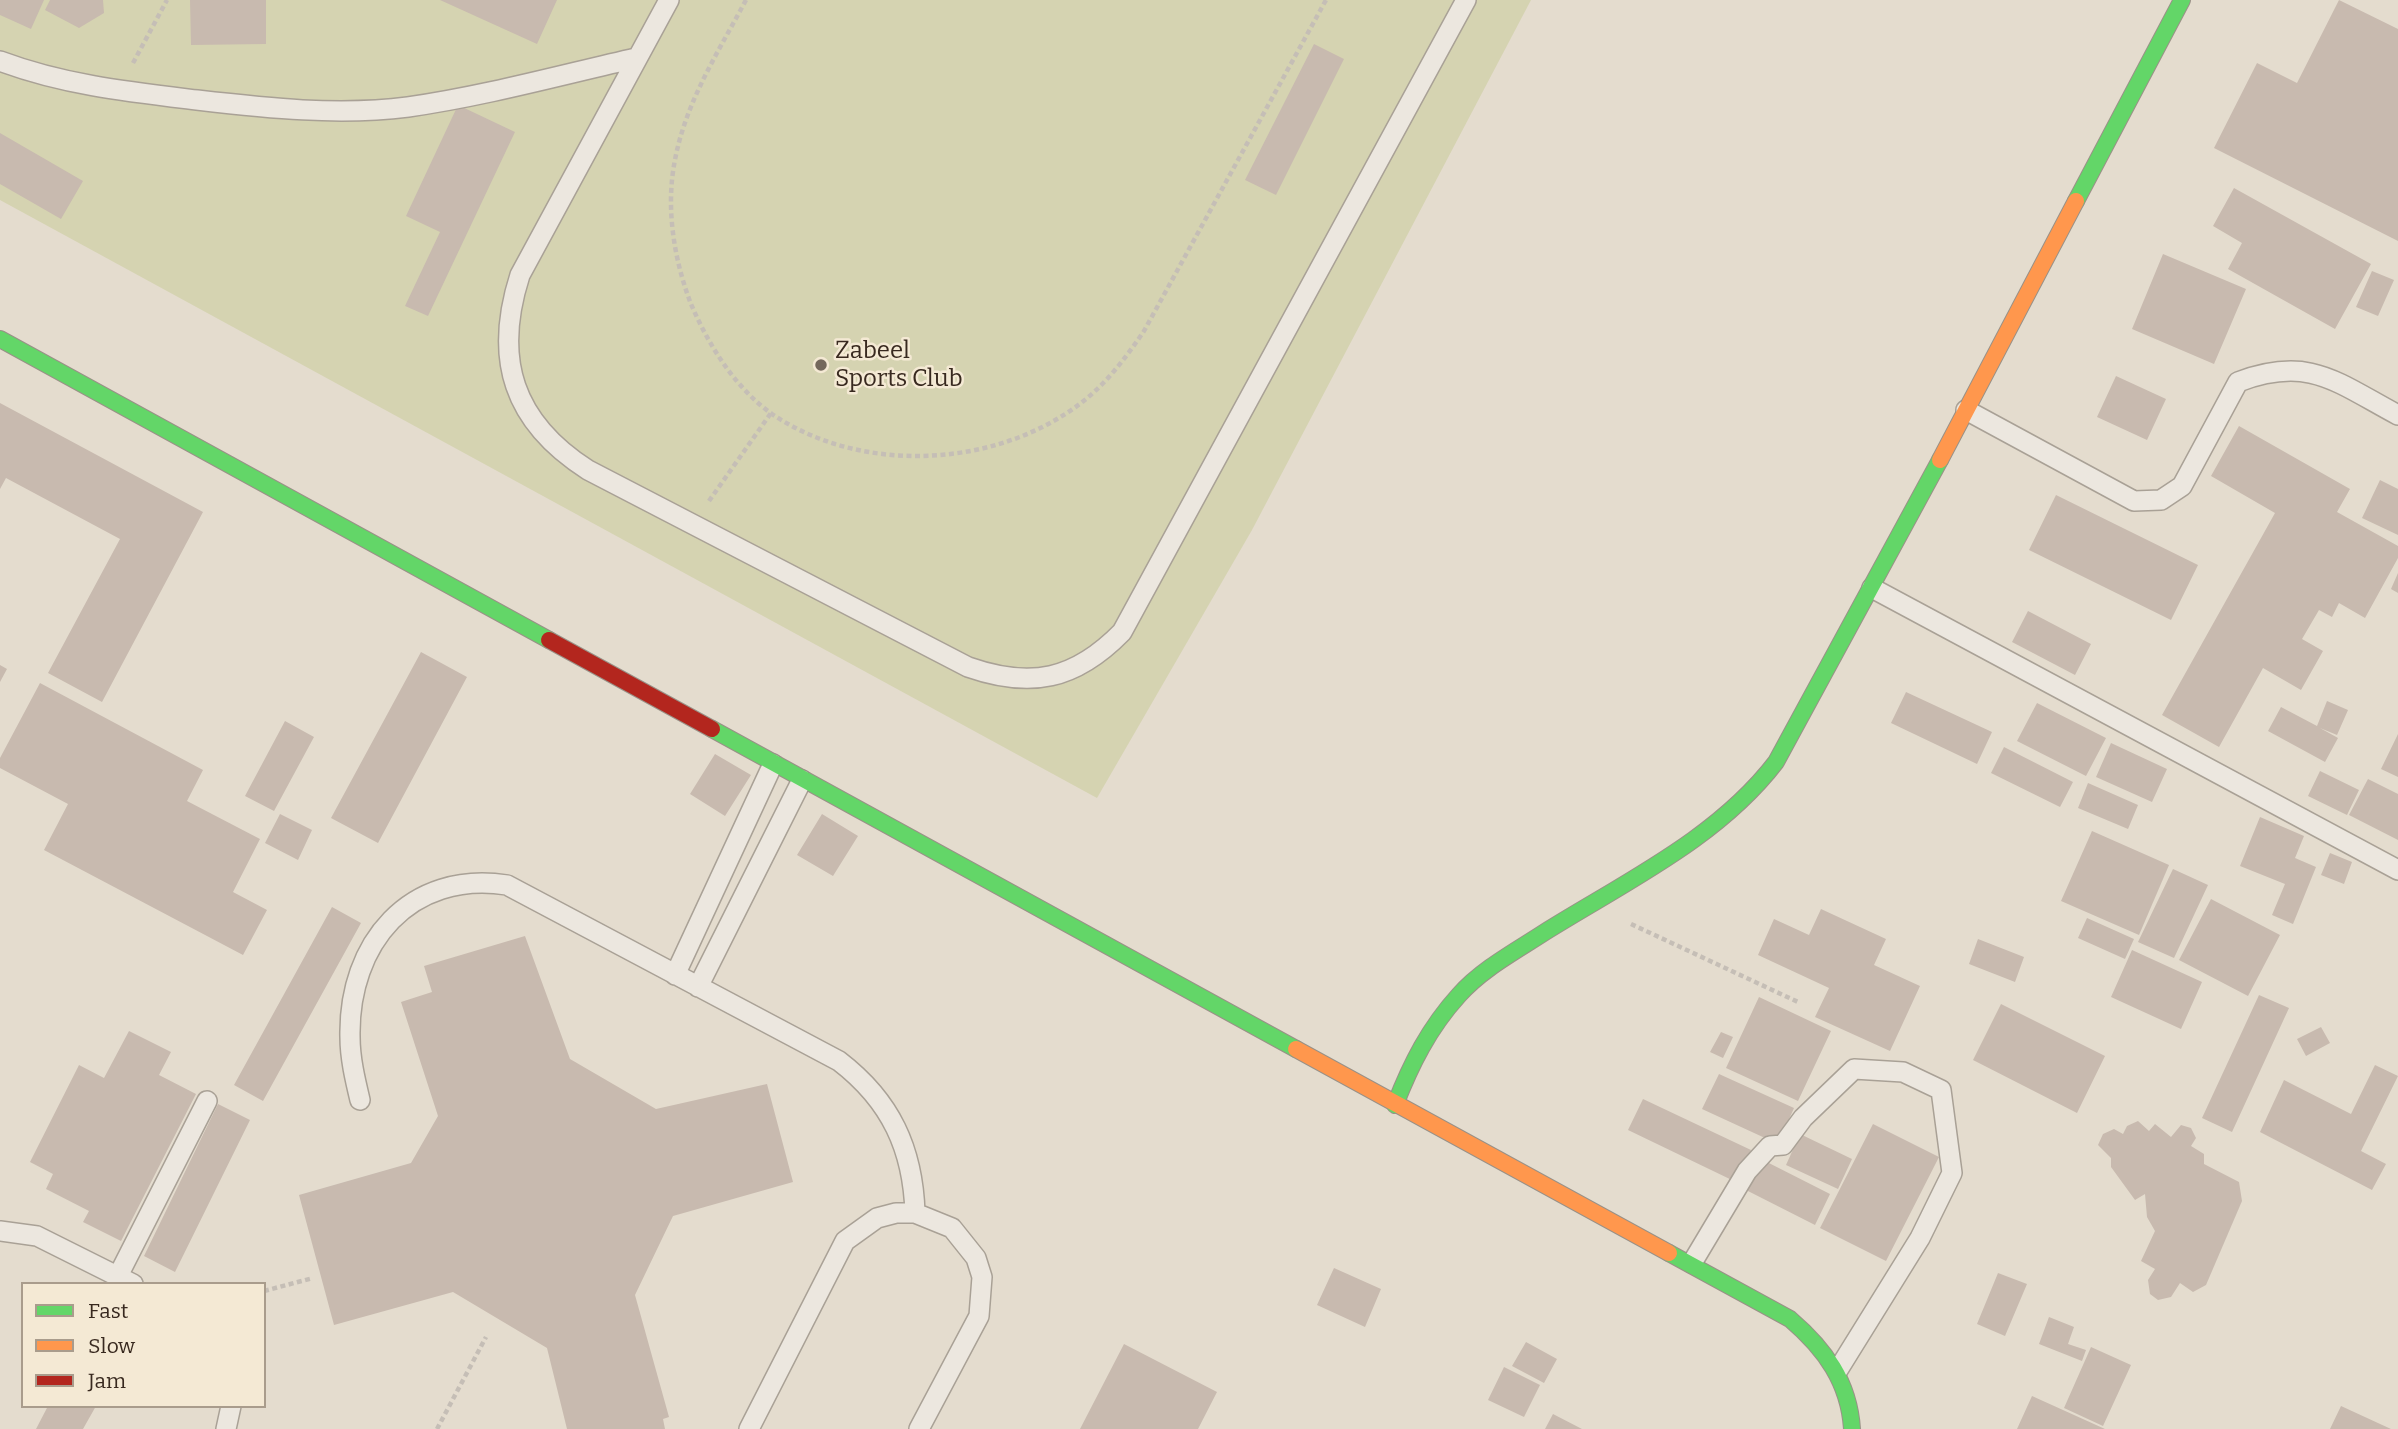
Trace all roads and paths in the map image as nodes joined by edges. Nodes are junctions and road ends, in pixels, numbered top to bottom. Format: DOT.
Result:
graph roads {
  1 [pos="167,0"];
  2 [pos="669,0"];
  3 [pos="746,0"];
  4 [pos="1326,0"];
  5 [pos="1466,0"];
  6 [pos="2182,0"];
  7 [pos="636,58"];
  8 [pos="0,61"];
  9 [pos="117,91"];
  10 [pos="0,339"];
  11 [pos="1966,410"];
  12 [pos="771,413"];
  13 [pos="2398,415"];
  14 [pos="693,524"];
  15 [pos="1872,588"];
  16 [pos="773,764"];
  17 [pos="802,780"];
  18 [pos="2398,870"];
  19 [pos="1589,904"];
  20 [pos="675,975"];
  21 [pos="698,987"];
  22 [pos="1798,1002"];
  23 [pos="360,1100"];
  24 [pos="207,1101"];
  25 [pos="1395,1105"];
  26 [pos="915,1213"];
  27 [pos="0,1231"];
  28 [pos="1692,1263"];
  29 [pos="313,1278"];
  30 [pos="125,1280"];
  31 [pos="266,1290"];
  32 [pos="486,1338"];
  33 [pos="1838,1370"];
  34 [pos="231,1408"];
  35 [pos="226,1429"];
  36 [pos="437,1429"];
  37 [pos="749,1429"];
  38 [pos="919,1429"];
  39 [pos="1852,1429"];
  1 -- 9 [label="path"];
  2 -- 7 [label="lane"];
  3 -- 12 [label="path"];
  4 -- 12 [label="path"];
  5 -- 14 [label="lane"];
  6 -- 11 [label="street"];
  7 -- 9 [label="lane"];
  7 -- 14 [label="lane"];
  8 -- 9 [label="lane"];
  10 -- 16 [label="street"];
  11 -- 13 [label="lane"];
  11 -- 15 [label="street"];
  12 -- 14 [label="path"];
  15 -- 18 [label="lane"];
  15 -- 19 [label="street"];
  16 -- 17 [label="street"];
  16 -- 20 [label="lane"];
  17 -- 21 [label="lane"];
  17 -- 25 [label="street"];
  19 -- 22 [label="path"];
  19 -- 25 [label="street"];
  20 -- 21 [label="lane"];
  20 -- 23 [label="lane"];
  21 -- 26 [label="lane"];
  24 -- 30 [label="lane"];
  25 -- 28 [label="street"];
  26 -- 37 [label="lane"];
  26 -- 38 [label="lane"];
  27 -- 30 [label="lane"];
  28 -- 33 [label="street"];
  28 -- 33 [label="lane"];
  29 -- 31 [label="path"];
  32 -- 36 [label="path"];
  33 -- 39 [label="street"];
  34 -- 35 [label="lane"];
}
